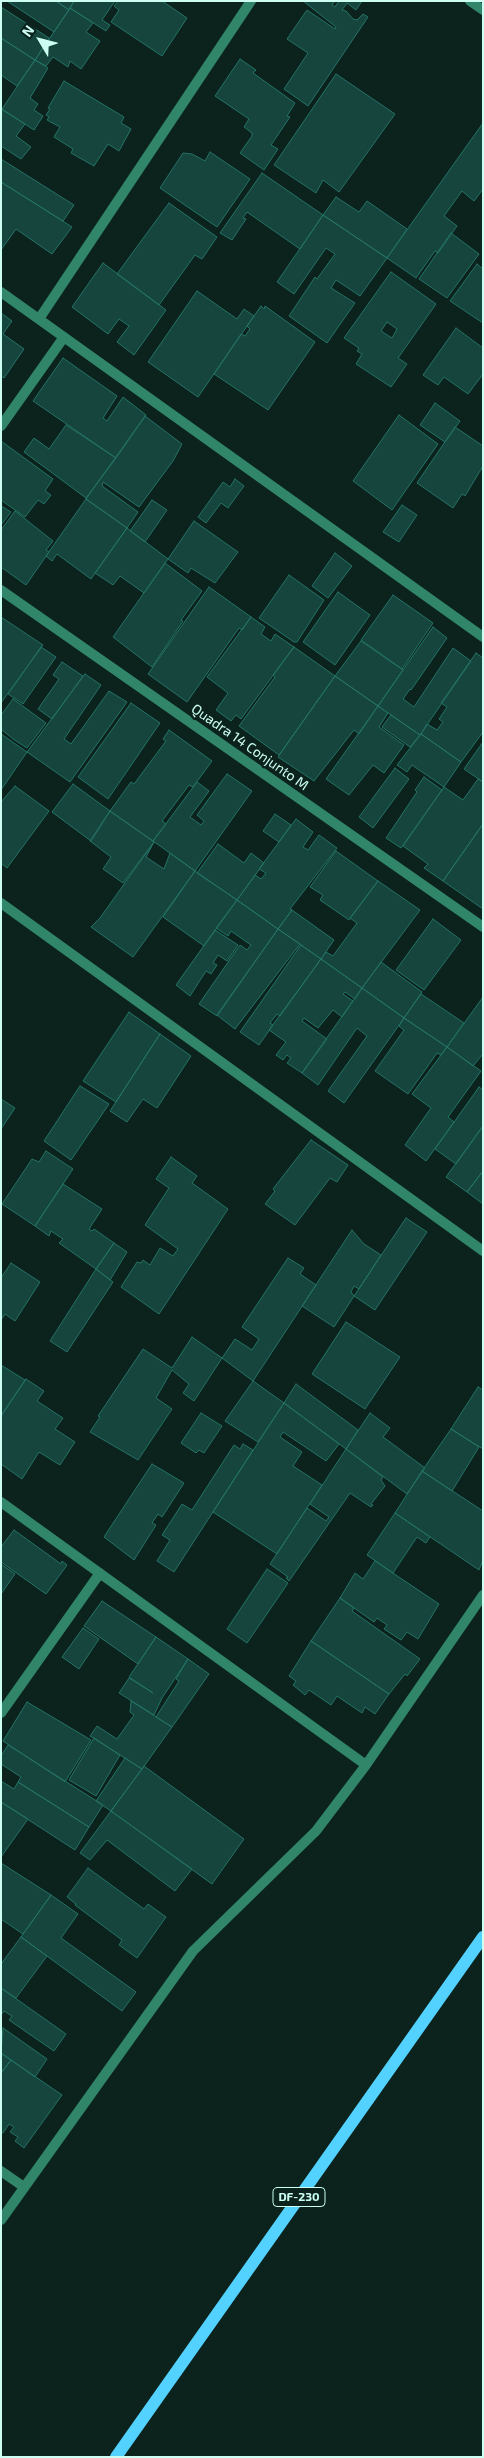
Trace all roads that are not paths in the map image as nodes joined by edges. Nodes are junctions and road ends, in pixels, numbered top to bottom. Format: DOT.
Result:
graph roads {
  1 [pos="251,1"];
  2 [pos="470,1"];
  3 [pos="483,10"];
  4 [pos="1,292"];
  5 [pos="39,319"];
  6 [pos="64,337"];
  7 [pos="1,426"];
  8 [pos="1,590"];
  9 [pos="483,637"];
  10 [pos="1,903"];
  11 [pos="483,927"];
  12 [pos="483,1251"];
  13 [pos="1,1502"];
  14 [pos="100,1573"];
  15 [pos="483,1595"];
  16 [pos="1,1713"];
  17 [pos="366,1765"];
  18 [pos="483,1937"];
  19 [pos="1,2171"];
  20 [pos="24,2187"];
  21 [pos="1,2220"];
  22 [pos="116,2457"];
  1 -- 5 [label="street"];
  2 -- 3 [label="street"];
  4 -- 5 [label="street"];
  5 -- 6 [label="street"];
  6 -- 7 [label="street"];
  6 -- 9 [label="street"];
  8 -- 11 [label="street, Quadra 14 Conjunto M"];
  10 -- 12 [label="street"];
  13 -- 14 [label="street"];
  14 -- 16 [label="street"];
  14 -- 17 [label="street"];
  15 -- 17 [label="street"];
  17 -- 20 [label="street"];
  18 -- 22 [label="main road, DF-230 / DF-230"];
  19 -- 20 [label="street"];
  20 -- 21 [label="street"];
}
